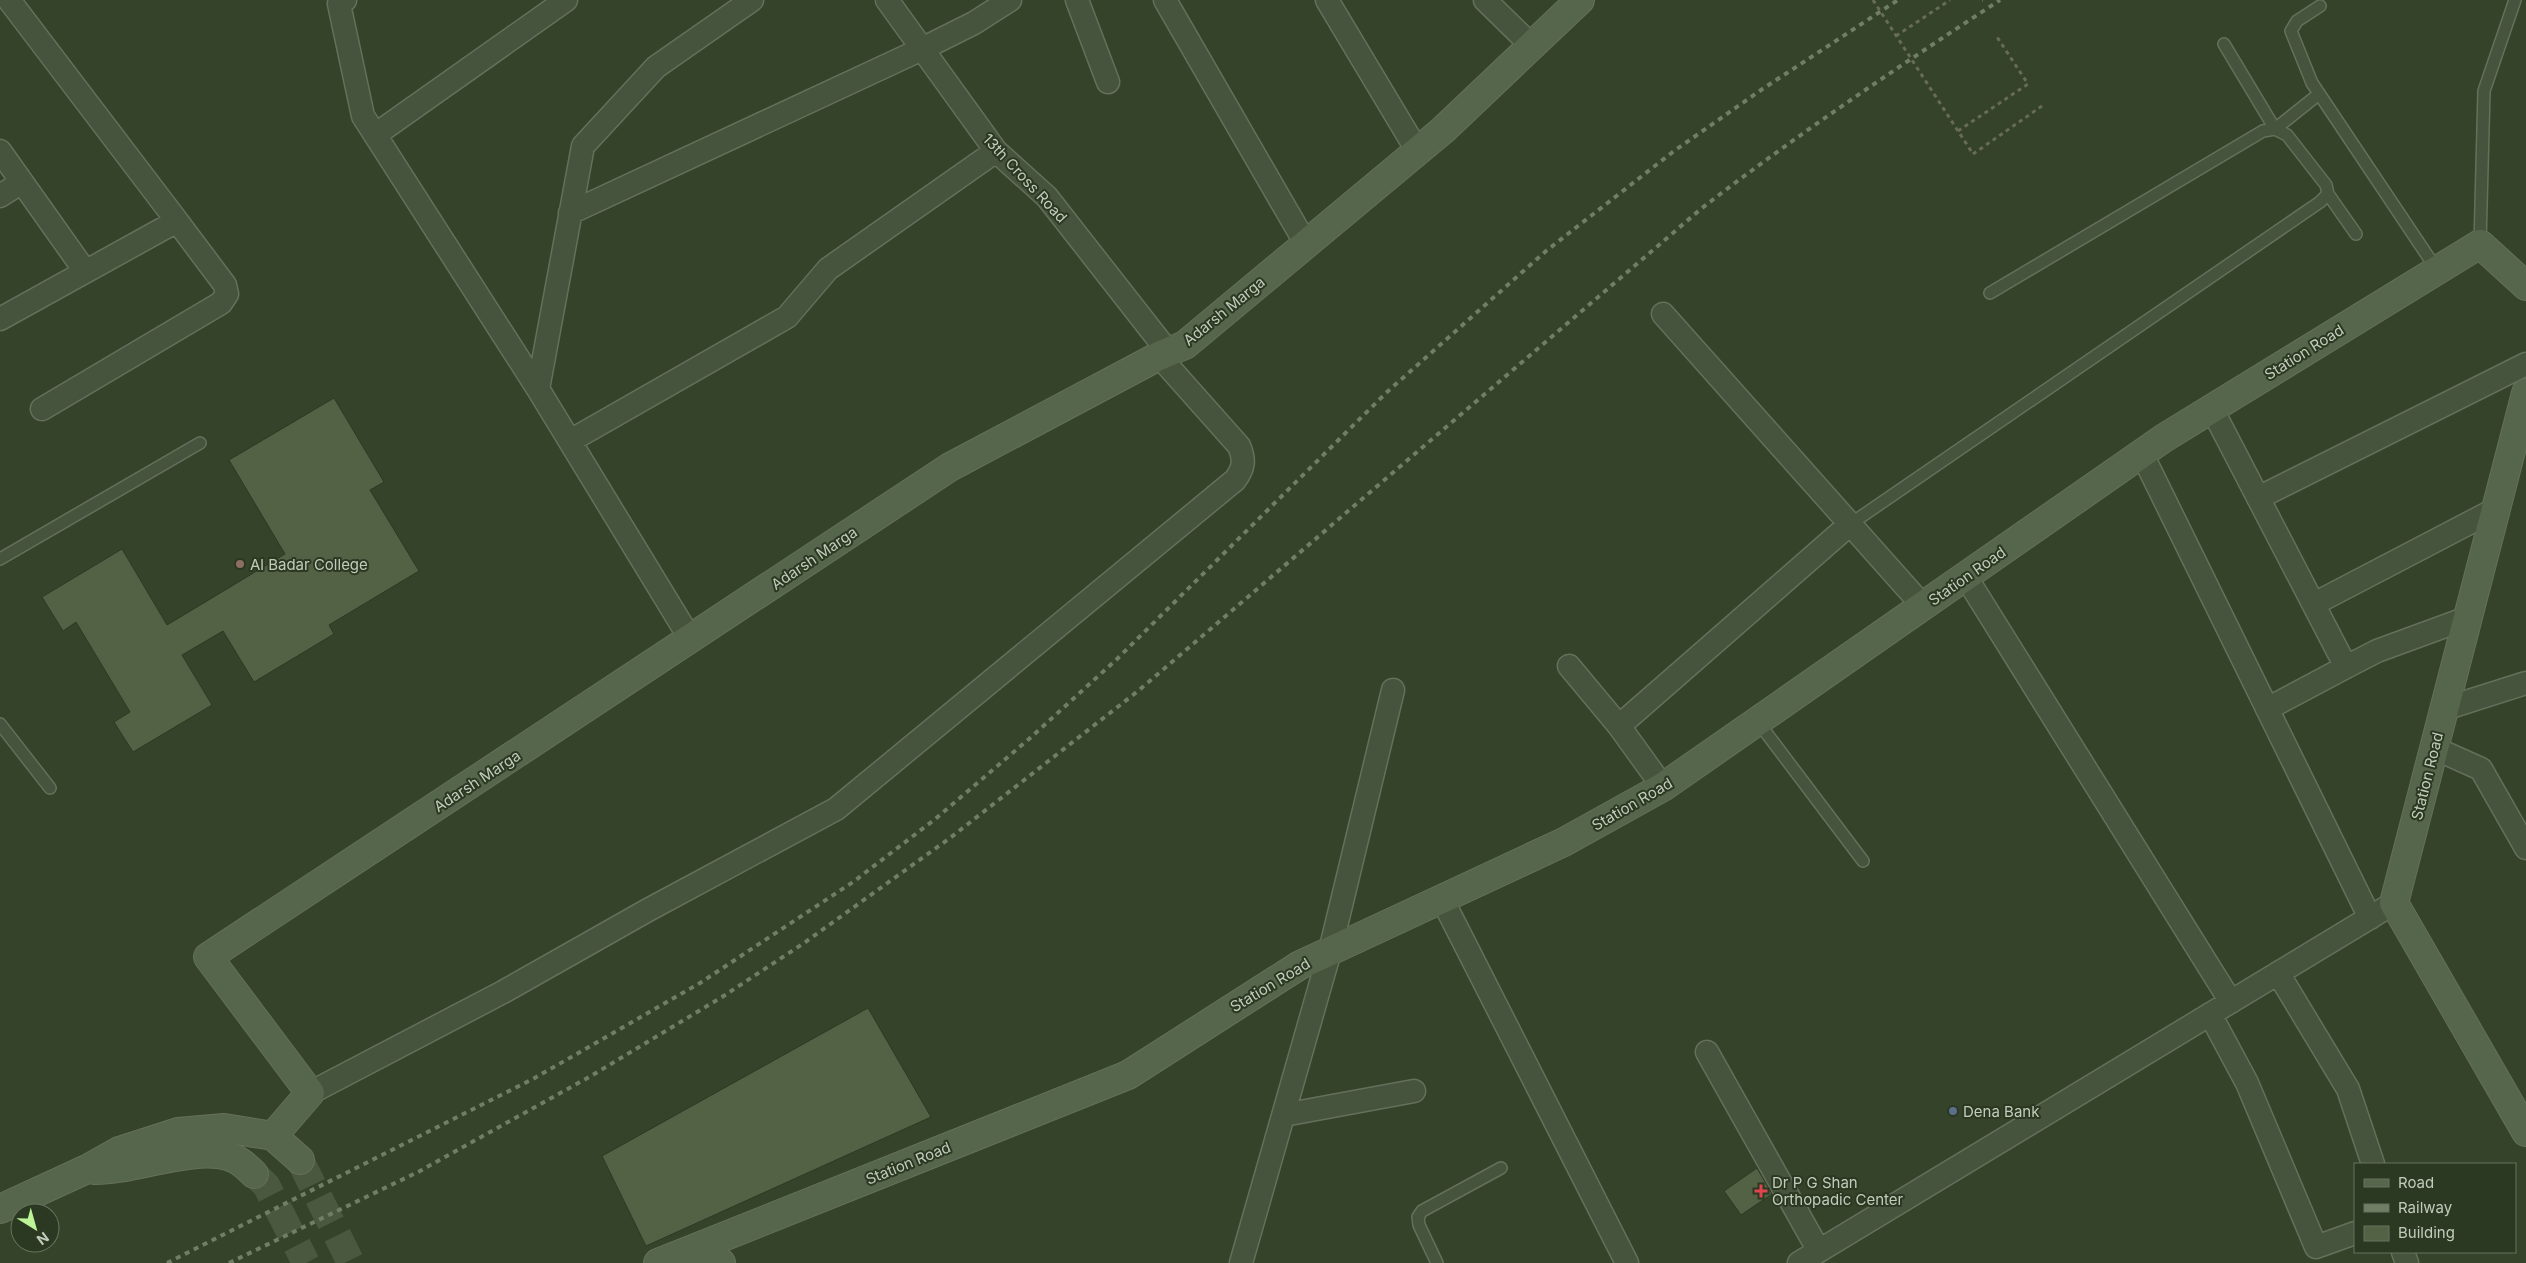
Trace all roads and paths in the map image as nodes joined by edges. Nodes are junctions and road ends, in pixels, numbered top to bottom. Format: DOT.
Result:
graph roads {
  1 [pos="9,0"];
  2 [pos="345,0"];
  3 [pos="566,0"];
  4 [pos="752,0"];
  5 [pos="887,0"];
  6 [pos="1010,0"];
  7 [pos="1077,0"];
  8 [pos="1166,0"];
  9 [pos="1327,0"];
  10 [pos="1485,0"];
  11 [pos="1580,0"];
  12 [pos="1873,0"];
  13 [pos="1950,0"];
  14 [pos="2515,0"];
  15 [pos="2320,6"];
  16 [pos="1896,36"];
  17 [pos="1997,37"];
  18 [pos="2224,44"];
  19 [pos="1532,46"];
  20 [pos="922,49"];
  21 [pos="1108,82"];
  22 [pos="2319,94"];
  23 [pos="2042,106"];
  24 [pos="2275,129"];
  25 [pos="1958,130"];
  26 [pos="375,135"];
  27 [pos="0,151"];
  28 [pos="996,152"];
  29 [pos="1418,152"];
  30 [pos="22,182"];
  31 [pos="2328,194"];
  32 [pos="0,196"];
  33 [pos="570,213"];
  34 [pos="177,220"];
  35 [pos="2356,234"];
  36 [pos="1306,244"];
  37 [pos="2480,244"];
  38 [pos="2436,270"];
  39 [pos="86,271"];
  40 [pos="2526,286"];
  41 [pos="1990,293"];
  42 [pos="1663,314"];
  43 [pos="0,319"];
  44 [pos="1164,354"];
  45 [pos="2526,364"];
  46 [pos="538,389"];
  47 [pos="2526,393"];
  48 [pos="42,409"];
  49 [pos="2212,409"];
  50 [pos="570,441"];
  51 [pos="200,443"];
  52 [pos="2142,454"];
  53 [pos="2258,498"];
  54 [pos="2496,509"];
  55 [pos="1849,525"];
  56 [pos="0,559"];
  57 [pos="1966,577"];
  58 [pos="2314,604"];
  59 [pos="1923,606"];
  60 [pos="2467,618"];
  61 [pos="691,640"];
  62 [pos="1569,666"];
  63 [pos="2346,667"];
  64 [pos="2526,683"];
  65 [pos="1393,690"];
  66 [pos="2267,709"];
  67 [pos="2444,709"];
  68 [pos="1758,722"];
  69 [pos="0,724"];
  70 [pos="1619,726"];
  71 [pos="2434,748"];
  72 [pos="1663,787"];
  73 [pos="50,788"];
  74 [pos="2526,848"];
  75 [pos="1864,862"];
  76 [pos="1442,899"];
  77 [pos="2394,903"];
  78 [pos="2370,918"];
  79 [pos="1330,951"];
  80 [pos="2278,973"];
  81 [pos="2231,1002"];
  82 [pos="2210,1014"];
  83 [pos="1708,1052"];
  84 [pos="1414,1091"];
  85 [pos="310,1094"];
  86 [pos="1284,1115"];
  87 [pos="2526,1132"];
  88 [pos="273,1136"];
  89 [pos="300,1160"];
  90 [pos="2373,1163"];
  91 [pos="1501,1168"];
  92 [pos="87,1169"];
  93 [pos="254,1174"];
  94 [pos="0,1209"];
  95 [pos="2354,1233"];
  96 [pos="1819,1251"];
  97 [pos="665,1260"];
  98 [pos="721,1263"];
  99 [pos="1242,1263"];
  100 [pos="1437,1263"];
  101 [pos="1627,1263"];
  102 [pos="1799,1263"];
  1 -- 34 [label="street"];
  2 -- 26 [label="street"];
  3 -- 26 [label="street"];
  4 -- 33 [label="street"];
  5 -- 20 [label="street, 13th Cross Road"];
  6 -- 20 [label="street"];
  7 -- 21 [label="street"];
  8 -- 36 [label="street"];
  9 -- 29 [label="street"];
  10 -- 19 [label="street"];
  11 -- 19 [label="main road, Adarsh Marga"];
  12 -- 16 [label="path, bridge"];
  13 -- 16 [label="path"];
  14 -- 37 [label="lane"];
  15 -- 22 [label="lane"];
  16 -- 25 [label="path, bridge"];
  17 -- 25 [label="path"];
  18 -- 24 [label="lane"];
  19 -- 29 [label="main road, Adarsh Marga"];
  20 -- 28 [label="street, 13th Cross Road"];
  20 -- 33 [label="street"];
  22 -- 24 [label="lane"];
  22 -- 38 [label="lane"];
  23 -- 25 [label="path, bridge"];
  24 -- 31 [label="lane"];
  24 -- 41 [label="lane"];
  26 -- 46 [label="street"];
  27 -- 30 [label="street"];
  28 -- 44 [label="street, 13th Cross Road"];
  28 -- 50 [label="street"];
  29 -- 36 [label="main road, Adarsh Marga"];
  30 -- 32 [label="street"];
  30 -- 39 [label="street"];
  31 -- 35 [label="lane"];
  31 -- 55 [label="lane"];
  33 -- 46 [label="street"];
  34 -- 39 [label="street"];
  34 -- 48 [label="street"];
  36 -- 44 [label="main road, Adarsh Marga"];
  37 -- 38 [label="main road, Station Road"];
  37 -- 40 [label="main road"];
  38 -- 49 [label="main road, Station Road"];
  39 -- 43 [label="street"];
  42 -- 55 [label="street"];
  44 -- 61 [label="main road, Adarsh Marga"];
  44 -- 85 [label="street, 13th Cross Road"];
  45 -- 53 [label="street"];
  46 -- 50 [label="street"];
  47 -- 54 [label="main road, Station Road"];
  49 -- 52 [label="main road, Station Road"];
  49 -- 53 [label="street"];
  50 -- 61 [label="street"];
  51 -- 56 [label="lane"];
  52 -- 57 [label="main road, Station Road"];
  52 -- 66 [label="street"];
  53 -- 58 [label="street"];
  54 -- 58 [label="street"];
  54 -- 60 [label="main road, Station Road"];
  55 -- 59 [label="street"];
  55 -- 70 [label="street"];
  57 -- 59 [label="main road, Station Road"];
  57 -- 81 [label="street"];
  58 -- 63 [label="street"];
  59 -- 68 [label="main road, Station Road"];
  60 -- 63 [label="street"];
  60 -- 67 [label="main road, Station Road"];
  61 -- 85 [label="main road, Adarsh Marga"];
  62 -- 70 [label="street"];
  63 -- 66 [label="street"];
  64 -- 67 [label="street"];
  65 -- 79 [label="street"];
  66 -- 78 [label="street"];
  67 -- 71 [label="main road, Station Road"];
  68 -- 72 [label="main road, Station Road"];
  68 -- 75 [label="lane"];
  69 -- 73 [label="lane"];
  70 -- 72 [label="street"];
  71 -- 74 [label="street"];
  71 -- 77 [label="main road, Station Road"];
  72 -- 76 [label="main road, Station Road"];
  76 -- 79 [label="main road, Station Road"];
  76 -- 101 [label="street"];
  77 -- 78 [label="street"];
  77 -- 87 [label="main road"];
  78 -- 80 [label="street"];
  79 -- 86 [label="street"];
  79 -- 97 [label="main road, Station Road"];
  80 -- 81 [label="street"];
  80 -- 90 [label="street"];
  81 -- 82 [label="street"];
  82 -- 95 [label="street"];
  82 -- 96 [label="street"];
  83 -- 96 [label="street"];
  84 -- 86 [label="street"];
  85 -- 88 [label="main road"];
  86 -- 99 [label="street"];
  88 -- 89 [label="main road"];
  88 -- 92 [label="main road"];
  91 -- 100 [label="lane"];
  92 -- 93 [label="main road"];
  92 -- 94 [label="main road"];
  96 -- 102 [label="street"];
  97 -- 98 [label="main road"];
}
